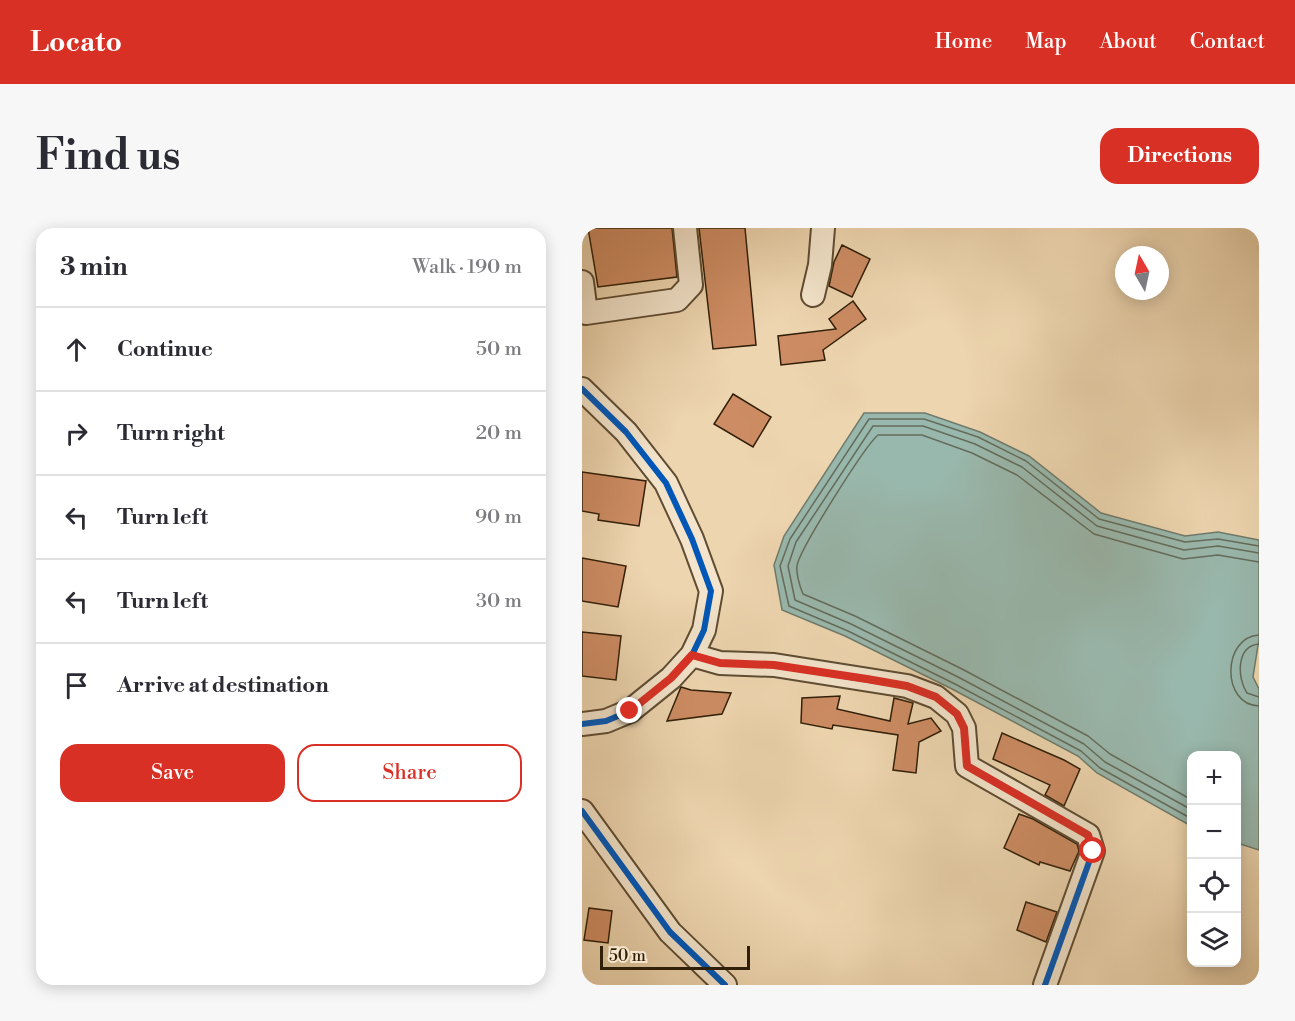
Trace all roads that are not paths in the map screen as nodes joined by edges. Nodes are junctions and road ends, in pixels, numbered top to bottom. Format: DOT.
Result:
graph roads {
  1 [pos="685,228"];
  2 [pos="823,228"];
  3 [pos="582,282"];
  4 [pos="813,295"];
  5 [pos="582,389"];
  6 [pos="692,655"];
  7 [pos="582,724"];
  8 [pos="582,811"];
  9 [pos="725,985"];
  10 [pos="1045,985"];
  1 -- 3 [label="street"];
  2 -- 4 [label="street"];
  5 -- 6 [label="street"];
  6 -- 7 [label="street"];
  6 -- 10 [label="street"];
  8 -- 9 [label="street"];
}
